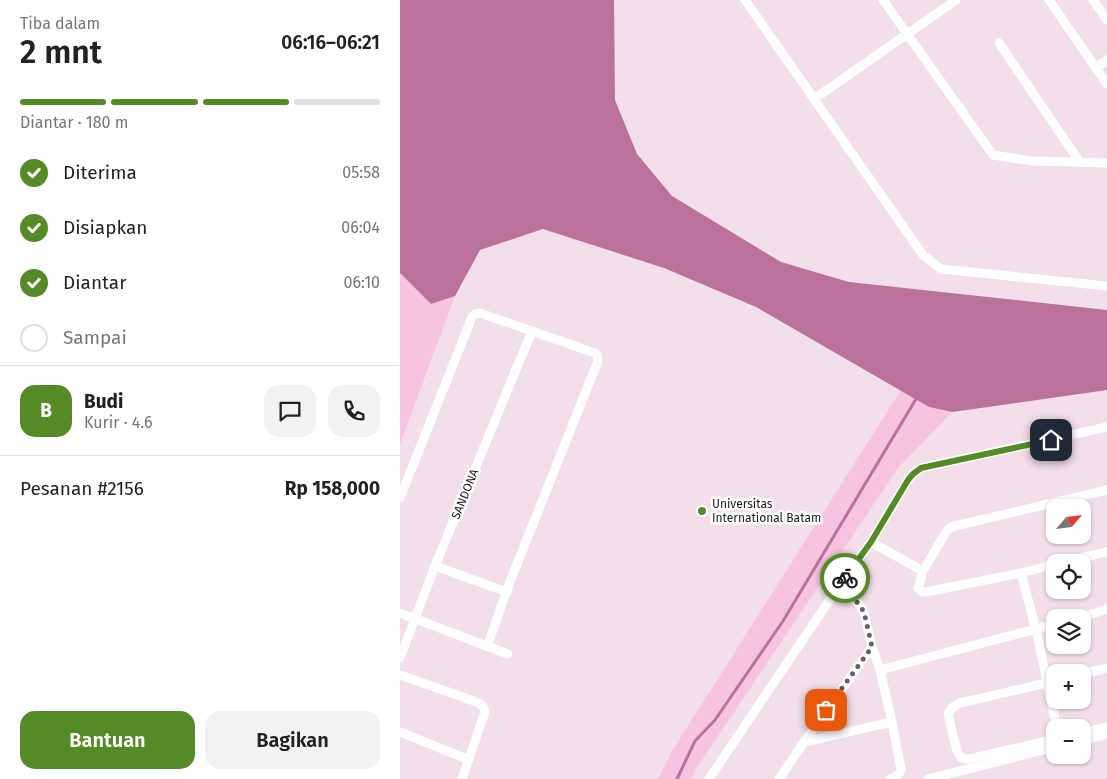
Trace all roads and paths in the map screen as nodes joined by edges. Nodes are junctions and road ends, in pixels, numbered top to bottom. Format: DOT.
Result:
graph roads {
  1 [pos="744,0"];
  2 [pos="883,0"];
  3 [pos="956,0"];
  4 [pos="1049,0"];
  5 [pos="1093,0"];
  6 [pos="1107,20"];
  7 [pos="908,34"];
  8 [pos="999,43"];
  9 [pos="1107,60"];
  10 [pos="1096,68"];
  11 [pos="1107,84"];
  12 [pos="814,99"];
  13 [pos="1079,161"];
  14 [pos="1107,163"];
  15 [pos="1107,286"];
  16 [pos="532,331"];
  17 [pos="1107,428"];
  18 [pos="1106,492"];
  19 [pos="400,498"];
  20 [pos="871,542"];
  21 [pos="1107,552"];
  22 [pos="1091,556"];
  23 [pos="435,566"];
  24 [pos="1046,566"];
  25 [pos="923,571"];
  26 [pos="1021,573"];
  27 [pos="839,586"];
  28 [pos="507,592"];
  29 [pos="1107,610"];
  30 [pos="400,614"];
  31 [pos="1091,615"];
  32 [pos="414,619"];
  33 [pos="1046,627"];
  34 [pos="1036,630"];
  35 [pos="487,647"];
  36 [pos="872,647"];
  37 [pos="508,654"];
  38 [pos="400,658"];
  39 [pos="1046,665"];
  40 [pos="1107,668"];
  41 [pos="880,670"];
  42 [pos="1091,672"];
  43 [pos="400,675"];
  44 [pos="1046,683"];
  45 [pos="892,722"];
  46 [pos="1107,727"];
  47 [pos="1091,731"];
  48 [pos="400,732"];
  49 [pos="1107,734"];
  50 [pos="1091,738"];
  51 [pos="1046,741"];
  52 [pos="804,742"];
  53 [pos="1046,749"];
  54 [pos="469,760"];
  55 [pos="462,779"];
  56 [pos="709,779"];
  57 [pos="779,779"];
  58 [pos="890,779"];
  59 [pos="928,779"];
  1 -- 12 [label="street"];
  2 -- 7 [label="street"];
  3 -- 7 [label="street"];
  4 -- 10 [label="street"];
  5 -- 6 [label="street"];
  7 -- 12 [label="street"];
  7 -- 13 [label="street"];
  8 -- 13 [label="street"];
  9 -- 10 [label="street"];
  10 -- 11 [label="street"];
  12 -- 15 [label="street"];
  13 -- 14 [label="street"];
  16 -- 19 [label="street"];
  16 -- 23 [label="street, SANDONA"];
  16 -- 28 [label="street"];
  17 -- 20 [label="street"];
  18 -- 25 [label="street"];
  20 -- 25 [label="street"];
  20 -- 27 [label="street"];
  21 -- 22 [label="street"];
  23 -- 28 [label="street"];
  23 -- 32 [label="street, SANDONA"];
  24 -- 26 [label="street"];
  25 -- 26 [label="street"];
  26 -- 34 [label="street"];
  27 -- 36 [label="street"];
  27 -- 56 [label="street"];
  28 -- 35 [label="street"];
  29 -- 31 [label="street"];
  30 -- 32 [label="street"];
  32 -- 35 [label="street"];
  32 -- 38 [label="street, SANDONA"];
  33 -- 34 [label="street"];
  34 -- 39 [label="street"];
  34 -- 41 [label="street"];
  35 -- 37 [label="street"];
  36 -- 41 [label="street"];
  36 -- 52 [label="street"];
  40 -- 42 [label="street"];
  41 -- 45 [label="street"];
  43 -- 54 [label="street"];
  44 -- 51 [label="street"];
  45 -- 52 [label="street"];
  45 -- 58 [label="street"];
  46 -- 47 [label="street"];
  48 -- 54 [label="street"];
  49 -- 50 [label="street"];
  52 -- 57 [label="street"];
  53 -- 59 [label="street"];
  54 -- 55 [label="street"];
}
